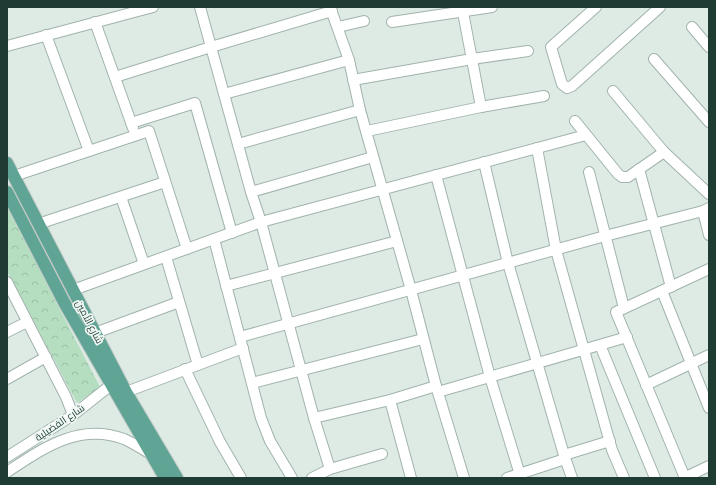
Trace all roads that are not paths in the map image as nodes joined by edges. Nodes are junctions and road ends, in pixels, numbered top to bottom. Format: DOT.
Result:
graph roads {
  1 [pos="153,7"];
  2 [pos="200,7"];
  3 [pos="492,7"];
  4 [pos="596,7"];
  5 [pos="660,7"];
  6 [pos="331,9"];
  7 [pos="462,9"];
  8 [pos="364,21"];
  9 [pos="95,22"];
  10 [pos="392,22"];
  11 [pos="338,27"];
  12 [pos="692,27"];
  13 [pos="46,35"];
  14 [pos="7,46"];
  15 [pos="211,46"];
  16 [pos="709,47"];
  17 [pos="528,51"];
  18 [pos="472,59"];
  19 [pos="654,59"];
  20 [pos="349,60"];
  21 [pos="115,78"];
  22 [pos="353,80"];
  23 [pos="613,91"];
  24 [pos="224,94"];
  25 [pos="544,96"];
  26 [pos="481,106"];
  27 [pos="360,110"];
  28 [pos="575,121"];
  29 [pos="709,122"];
  30 [pos="131,123"];
  31 [pos="366,131"];
  32 [pos="586,135"];
  33 [pos="135,136"];
  34 [pos="238,144"];
  35 [pos="537,148"];
  36 [pos="89,151"];
  37 [pos="664,152"];
  38 [pos="374,157"];
  39 [pos="484,162"];
  40 [pos="7,163"];
  41 [pos="640,170"];
  42 [pos="589,172"];
  43 [pos="436,175"];
  44 [pos="14,176"];
  45 [pos="165,182"];
  46 [pos="383,189"];
  47 [pos="7,192"];
  48 [pos="251,192"];
  49 [pos="709,194"];
  50 [pos="121,197"];
  51 [pos="706,210"];
  52 [pos="261,222"];
  53 [pos="655,223"];
  54 [pos="38,224"];
  55 [pos="232,233"];
  56 [pos="709,235"];
  57 [pos="606,236"];
  58 [pos="214,239"];
  59 [pos="397,241"];
  60 [pos="186,249"];
  61 [pos="556,250"];
  62 [pos="166,257"];
  63 [pos="508,263"];
  64 [pos="144,264"];
  65 [pos="708,271"];
  66 [pos="274,274"];
  67 [pos="462,276"];
  68 [pos="7,282"];
  69 [pos="226,286"];
  70 [pos="667,289"];
  71 [pos="73,290"];
  72 [pos="411,290"];
  73 [pos="179,302"];
  74 [pos="624,308"];
  75 [pos="28,322"];
  76 [pos="287,323"];
  77 [pos="7,332"];
  78 [pos="95,333"];
  79 [pos="240,337"];
  80 [pos="627,337"];
  81 [pos="423,339"];
  82 [pos="600,345"];
  83 [pos="242,348"];
  84 [pos="584,350"];
  85 [pos="709,355"];
  86 [pos="46,357"];
  87 [pos="537,363"];
  88 [pos="691,363"];
  89 [pos="198,365"];
  90 [pos="185,370"];
  91 [pos="300,370"];
  92 [pos="490,377"];
  93 [pos="7,379"];
  94 [pos="252,383"];
  95 [pos="646,384"];
  96 [pos="111,385"];
  97 [pos="437,389"];
  98 [pos="122,395"];
  99 [pos="390,400"];
  100 [pos="709,408"];
  101 [pos="73,415"];
  102 [pos="314,418"];
  103 [pos="610,441"];
  104 [pos="150,454"];
  105 [pos="382,454"];
  106 [pos="7,457"];
  107 [pos="564,457"];
  108 [pos="709,466"];
  109 [pos="330,469"];
  110 [pos="7,472"];
  111 [pos="520,476"];
  112 [pos="162,477"];
  113 [pos="318,477"];
  114 [pos="177,478"];
  115 [pos="241,478"];
  116 [pos="292,478"];
  117 [pos="411,478"];
  118 [pos="464,478"];
  119 [pos="507,478"];
  120 [pos="572,478"];
  121 [pos="624,478"];
  122 [pos="655,478"];
  123 [pos="684,478"];
  1 -- 9 [label="street"];
  2 -- 15 [label="street"];
  3 -- 7 [label="street"];
  4 -- 5 [label="street"];
  6 -- 11 [label="street"];
  6 -- 15 [label="street"];
  7 -- 10 [label="street"];
  7 -- 18 [label="street"];
  8 -- 11 [label="street"];
  9 -- 13 [label="street"];
  9 -- 21 [label="street"];
  11 -- 20 [label="street"];
  12 -- 16 [label="street"];
  13 -- 14 [label="street"];
  13 -- 36 [label="street"];
  15 -- 21 [label="street"];
  15 -- 24 [label="street"];
  17 -- 18 [label="street"];
  18 -- 22 [label="street"];
  18 -- 26 [label="street"];
  19 -- 29 [label="street"];
  20 -- 22 [label="street"];
  20 -- 24 [label="street"];
  21 -- 30 [label="street"];
  22 -- 27 [label="street"];
  23 -- 37 [label="street"];
  24 -- 34 [label="street"];
  25 -- 26 [label="street"];
  26 -- 31 [label="street"];
  27 -- 31 [label="street"];
  27 -- 34 [label="street"];
  28 -- 32 [label="street"];
  30 -- 33 [label="street"];
  30 -- 55 [label="street"];
  31 -- 38 [label="street"];
  32 -- 35 [label="street"];
  32 -- 41 [label="street"];
  33 -- 36 [label="street"];
  33 -- 45 [label="street"];
  34 -- 48 [label="street"];
  35 -- 39 [label="street"];
  35 -- 61 [label="street"];
  36 -- 44 [label="street"];
  37 -- 41 [label="street"];
  37 -- 49 [label="street"];
  38 -- 46 [label="street"];
  38 -- 48 [label="street"];
  39 -- 43 [label="street"];
  39 -- 63 [label="street"];
  40 -- 44 [label="main road, شارع الأمين"];
  41 -- 53 [label="street"];
  42 -- 57 [label="street"];
  43 -- 46 [label="street"];
  43 -- 67 [label="street"];
  44 -- 54 [label="main road, شارع الأمين"];
  45 -- 50 [label="street"];
  45 -- 60 [label="street"];
  46 -- 52 [label="street"];
  46 -- 59 [label="street"];
  47 -- 96 [label="main road, شارع الأمين"];
  48 -- 52 [label="street"];
  50 -- 54 [label="street"];
  50 -- 64 [label="street"];
  51 -- 53 [label="street"];
  51 -- 56 [label="street"];
  52 -- 55 [label="street"];
  52 -- 66 [label="street"];
  53 -- 57 [label="street"];
  53 -- 70 [label="street"];
  54 -- 71 [label="main road, شارع الأمين"];
  55 -- 58 [label="street"];
  57 -- 61 [label="street"];
  57 -- 74 [label="street"];
  58 -- 60 [label="street"];
  58 -- 69 [label="street"];
  59 -- 66 [label="street"];
  59 -- 72 [label="street"];
  60 -- 62 [label="street"];
  61 -- 63 [label="street"];
  61 -- 84 [label="street"];
  62 -- 64 [label="street"];
  62 -- 73 [label="street"];
  63 -- 67 [label="street"];
  63 -- 87 [label="street"];
  64 -- 71 [label="street"];
  65 -- 70 [label="street"];
  66 -- 69 [label="street"];
  66 -- 76 [label="street"];
  67 -- 72 [label="street"];
  67 -- 92 [label="street"];
  68 -- 75 [label="street"];
  69 -- 79 [label="street"];
  70 -- 74 [label="street"];
  70 -- 88 [label="street"];
  71 -- 78 [label="main road, شارع الأمين"];
  72 -- 76 [label="street"];
  72 -- 81 [label="street"];
  73 -- 78 [label="street"];
  73 -- 89 [label="street"];
  74 -- 80 [label="street"];
  75 -- 77 [label="street"];
  75 -- 86 [label="street"];
  76 -- 79 [label="street"];
  76 -- 91 [label="street"];
  78 -- 98 [label="main road, شارع الأمين"];
  79 -- 83 [label="street"];
  80 -- 82 [label="street"];
  80 -- 95 [label="street"];
  81 -- 91 [label="street"];
  81 -- 97 [label="street"];
  82 -- 84 [label="street"];
  82 -- 122 [label="street"];
  83 -- 89 [label="street"];
  83 -- 94 [label="street"];
  84 -- 87 [label="street"];
  84 -- 103 [label="street"];
  85 -- 88 [label="street"];
  86 -- 93 [label="street"];
  86 -- 101 [label="street"];
  87 -- 92 [label="street"];
  87 -- 107 [label="street"];
  88 -- 95 [label="street"];
  88 -- 100 [label="street"];
  89 -- 90 [label="street"];
  90 -- 98 [label="street"];
  90 -- 115 [label="street"];
  91 -- 94 [label="street"];
  91 -- 102 [label="street"];
  92 -- 97 [label="street"];
  92 -- 111 [label="street"];
  94 -- 116 [label="street"];
  95 -- 123 [label="street"];
  96 -- 98 [label="main road, شارع الأمين"];
  96 -- 101 [label="street, شارع الفضيلية"];
  97 -- 99 [label="street"];
  97 -- 118 [label="street"];
  98 -- 104 [label="main road, شارع الأمين"];
  98 -- 114 [label="main road, شارع الأمين"];
  99 -- 102 [label="street"];
  99 -- 117 [label="street"];
  101 -- 106 [label="street, شارع الفضيلية"];
  102 -- 109 [label="street"];
  103 -- 107 [label="street"];
  103 -- 121 [label="street"];
  104 -- 110 [label="street, شارع الفضيلية"];
  104 -- 112 [label="main road, شارع الأمين"];
  105 -- 109 [label="street"];
  107 -- 111 [label="street"];
  107 -- 120 [label="street"];
  108 -- 123 [label="street"];
  109 -- 113 [label="street"];
  111 -- 119 [label="street"];
}
